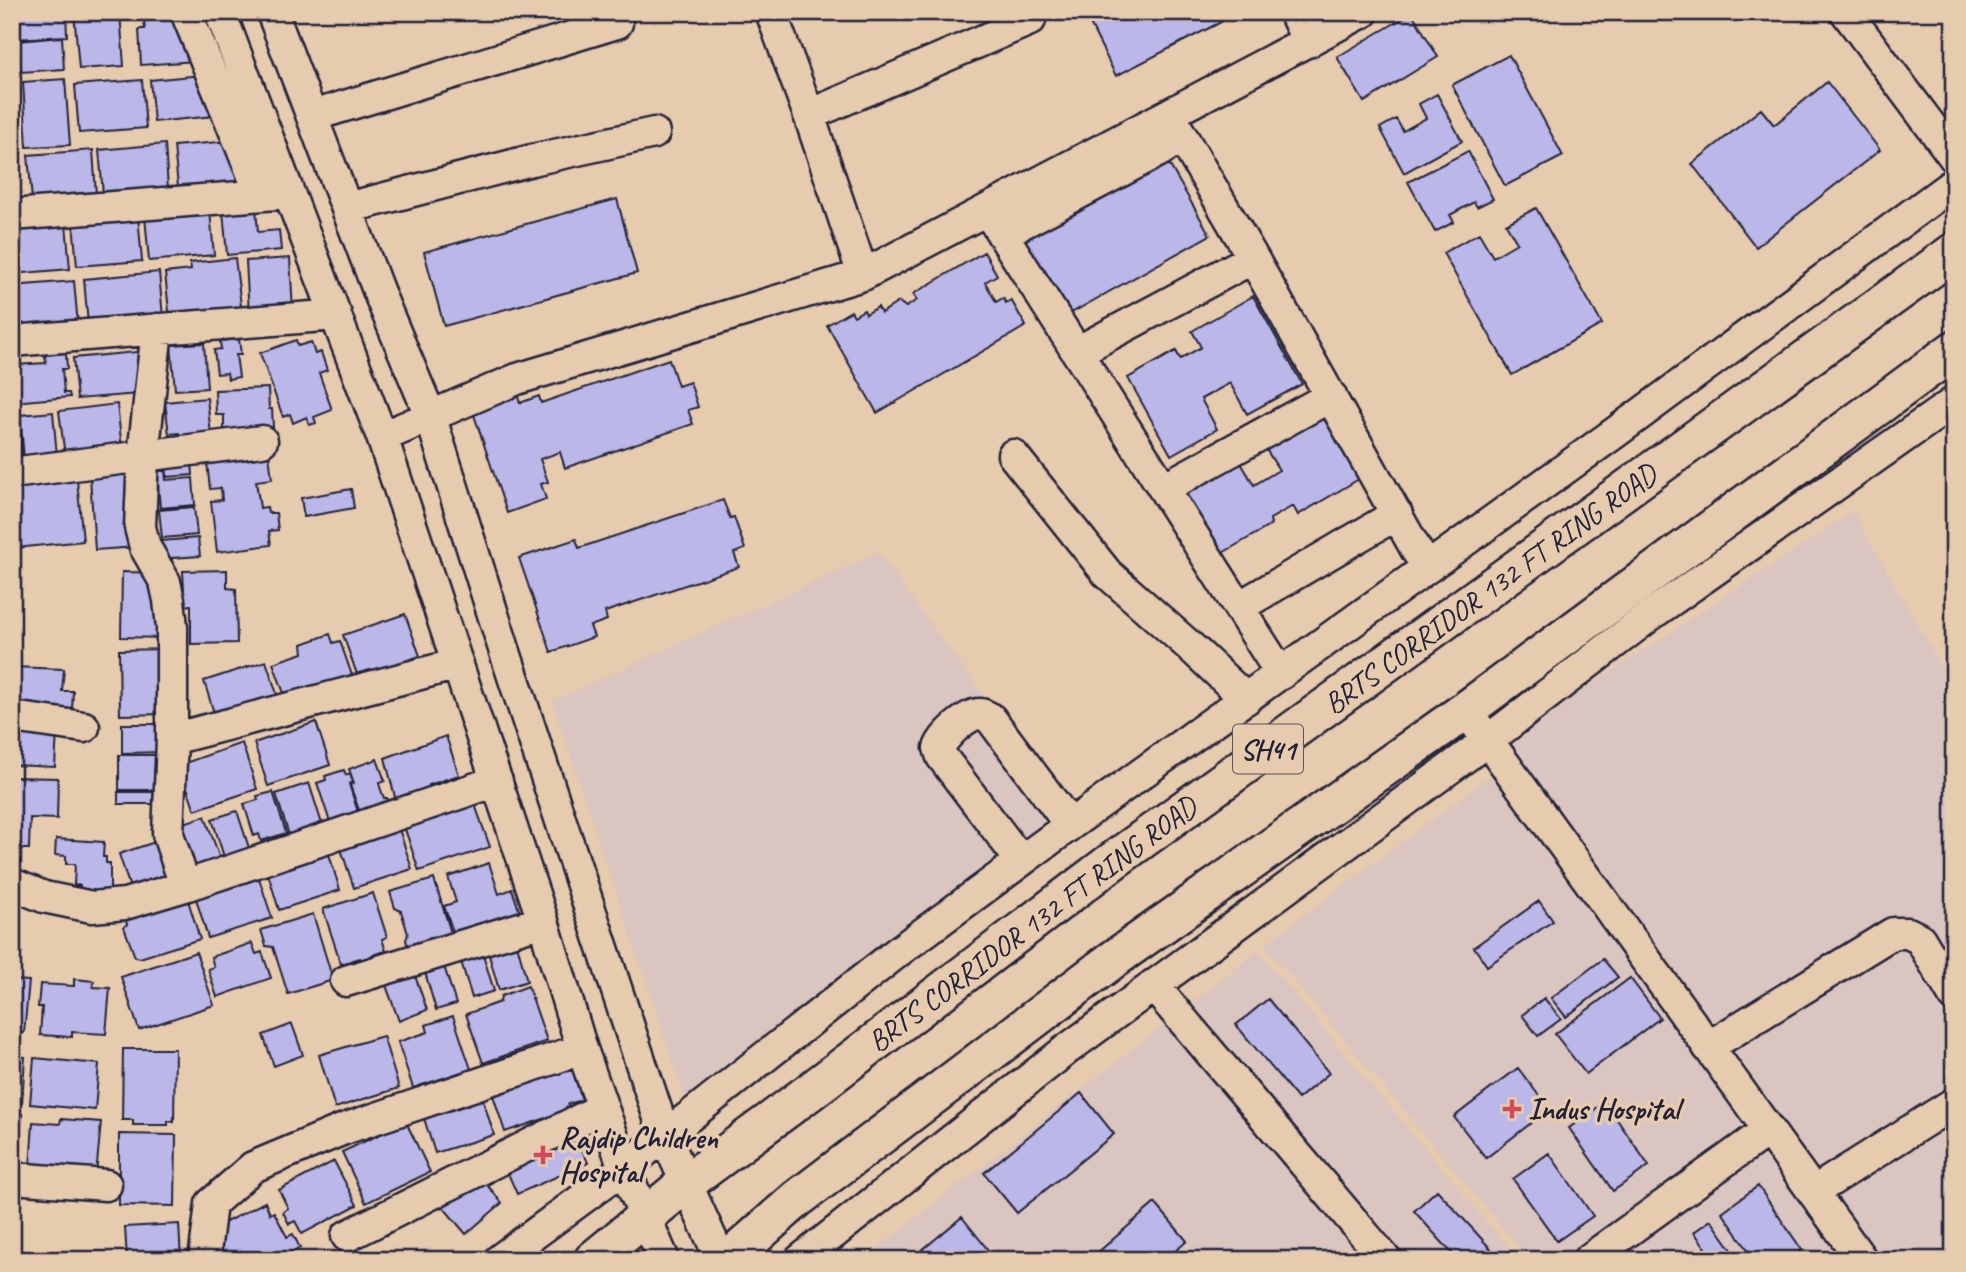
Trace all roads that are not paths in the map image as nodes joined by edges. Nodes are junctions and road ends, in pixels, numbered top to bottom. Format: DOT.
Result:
graph roads {
  1 [pos="186,12"];
  2 [pos="220,12"];
  3 [pos="272,12"];
  4 [pos="771,12"];
  5 [pos="1294,12"];
  6 [pos="1363,12"];
  7 [pos="1846,12"];
  8 [pos="1030,20"];
  9 [pos="617,23"];
  10 [pos="1308,42"];
  11 [pos="809,115"];
  12 [pos="312,116"];
  13 [pos="1175,125"];
  14 [pos="654,133"];
  15 [pos="1954,157"];
  16 [pos="1954,183"];
  17 [pos="275,194"];
  18 [pos="13,206"];
  19 [pos="347,208"];
  20 [pos="995,222"];
  21 [pos="1954,252"];
  22 [pos="1253,258"];
  23 [pos="863,275"];
  24 [pos="336,315"];
  25 [pos="157,329"];
  26 [pos="12,341"];
  27 [pos="1954,350"];
  28 [pos="1077,352"];
  29 [pos="1331,396"];
  30 [pos="1954,402"];
  31 [pos="430,415"];
  32 [pos="382,437"];
  33 [pos="261,441"];
  34 [pos="1013,455"];
  35 [pos="143,456"];
  36 [pos="12,472"];
  37 [pos="1164,488"];
  38 [pos="1397,514"];
  39 [pos="1418,553"];
  40 [pos="1239,607"];
  41 [pos="458,664"];
  42 [pos="1281,674"];
  43 [pos="1245,699"];
  44 [pos="1466,710"];
  45 [pos="12,717"];
  46 [pos="84,727"];
  47 [pos="172,739"];
  48 [pos="1487,741"];
  49 [pos="497,781"];
  50 [pos="1070,825"];
  51 [pos="1021,861"];
  52 [pos="12,884"];
  53 [pos="185,886"];
  54 [pos="543,921"];
  55 [pos="346,981"];
  56 [pos="1153,985"];
  57 [pos="1954,996"];
  58 [pos="1708,1047"];
  59 [pos="582,1049"];
  60 [pos="1954,1103"];
  61 [pos="603,1108"];
  62 [pos="1768,1130"];
  63 [pos="665,1136"];
  64 [pos="624,1168"];
  65 [pos="12,1178"];
  66 [pos="685,1184"];
  67 [pos="106,1185"];
  68 [pos="1812,1192"];
  69 [pos="646,1217"];
  70 [pos="347,1236"];
  71 [pos="204,1260"];
  72 [pos="499,1260"];
  73 [pos="593,1260"];
  74 [pos="664,1260"];
  75 [pos="721,1260"];
  76 [pos="728,1260"];
  77 [pos="800,1260"];
  78 [pos="1387,1260"];
  79 [pos="1588,1260"];
  80 [pos="1861,1260"];
  1 -- 17 [label="street"];
  2 -- 17 [label="street"];
  3 -- 12 [label="street"];
  4 -- 11 [label="street"];
  5 -- 10 [label="street"];
  6 -- 10 [label="street"];
  7 -- 15 [label="street"];
  8 -- 11 [label="street"];
  9 -- 12 [label="street"];
  10 -- 13 [label="street"];
  11 -- 23 [label="street"];
  12 -- 19 [label="street"];
  13 -- 20 [label="street"];
  13 -- 22 [label="street"];
  14 -- 19 [label="street"];
  16 -- 42 [label="street"];
  17 -- 18 [label="street"];
  17 -- 24 [label="street"];
  19 -- 31 [label="street"];
  20 -- 23 [label="street"];
  20 -- 28 [label="street"];
  21 -- 66 [label="main road, BRTS CORRIDOR 132 FT RING ROAD / SH41"];
  22 -- 28 [label="street"];
  22 -- 29 [label="street"];
  23 -- 31 [label="street"];
  24 -- 25 [label="street"];
  24 -- 32 [label="street"];
  25 -- 26 [label="street"];
  25 -- 35 [label="street"];
  27 -- 44 [label="main road, SH41"];
  28 -- 37 [label="street"];
  29 -- 37 [label="street"];
  29 -- 38 [label="street"];
  30 -- 48 [label="street"];
  31 -- 32 [label="street"];
  31 -- 63 [label="street"];
  32 -- 41 [label="street"];
  33 -- 35 [label="street"];
  34 -- 43 [label="street"];
  35 -- 36 [label="street"];
  35 -- 47 [label="street"];
  37 -- 40 [label="street"];
  38 -- 39 [label="street"];
  38 -- 40 [label="street"];
  40 -- 42 [label="street"];
  41 -- 47 [label="street"];
  41 -- 49 [label="street"];
  42 -- 43 [label="street"];
  43 -- 50 [label="street"];
  44 -- 48 [label="street"];
  44 -- 76 [label="main road, SH41"];
  45 -- 46 [label="street"];
  47 -- 53 [label="street"];
  48 -- 56 [label="street"];
  48 -- 58 [label="street"];
  49 -- 53 [label="street"];
  49 -- 54 [label="street"];
  50 -- 51 [label="street"];
  50 -- 51 [label="street"];
  51 -- 63 [label="street"];
  52 -- 53 [label="street"];
  54 -- 55 [label="street"];
  54 -- 59 [label="street"];
  56 -- 77 [label="street"];
  56 -- 78 [label="street"];
  57 -- 58 [label="street"];
  58 -- 62 [label="street"];
  59 -- 61 [label="street"];
  59 -- 71 [label="street"];
  60 -- 68 [label="street"];
  61 -- 64 [label="street"];
  61 -- 70 [label="street"];
  62 -- 68 [label="street"];
  62 -- 79 [label="street"];
  63 -- 64 [label="street"];
  63 -- 66 [label="street"];
  64 -- 69 [label="street"];
  64 -- 72 [label="street"];
  65 -- 67 [label="street"];
  66 -- 69 [label="main road, BRTS CORRIDOR 132 FT RING ROAD / SH41"];
  66 -- 75 [label="street"];
  68 -- 80 [label="street"];
  69 -- 73 [label="main road, BRTS CORRIDOR 132 FT RING ROAD / SH41"];
  69 -- 74 [label="street"];
}
